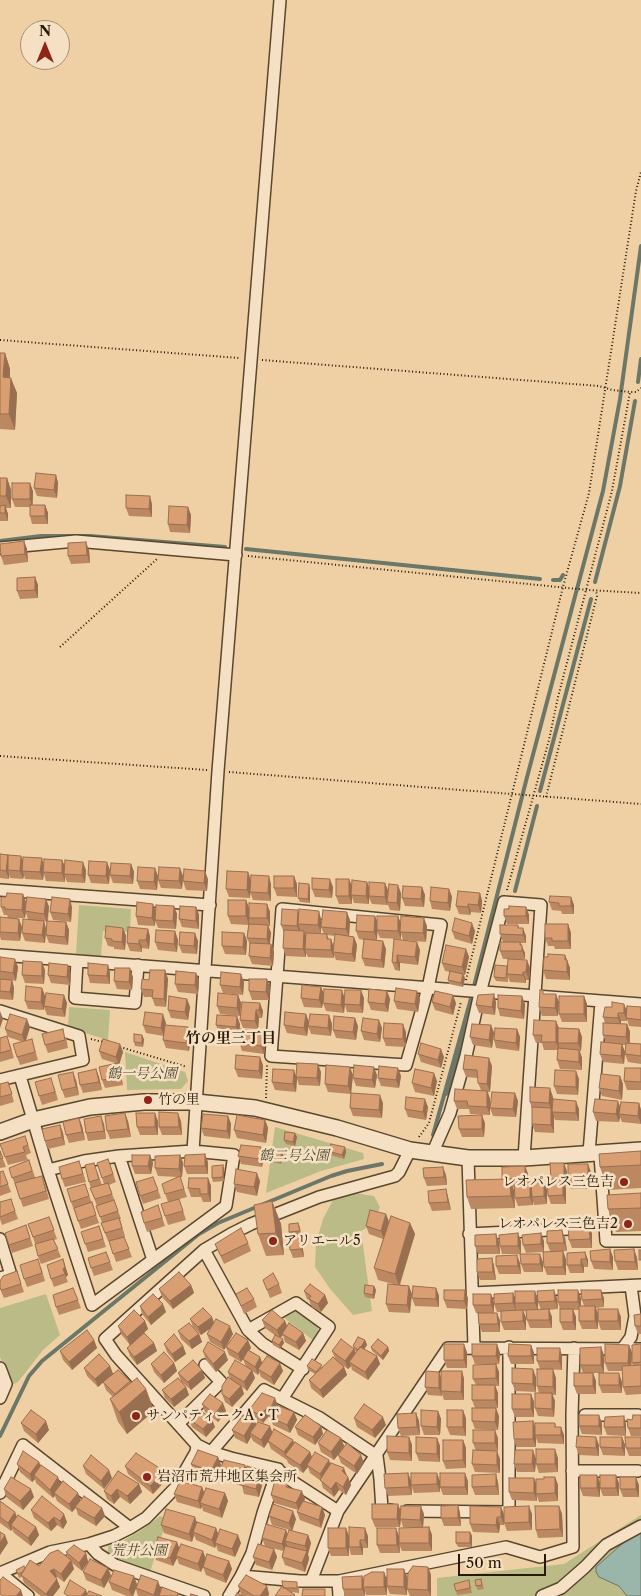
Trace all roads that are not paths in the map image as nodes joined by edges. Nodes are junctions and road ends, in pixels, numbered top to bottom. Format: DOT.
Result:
graph roads {
  1 [pos="280,0"];
  2 [pos="0,548"];
  3 [pos="236,555"];
  4 [pos="0,890"];
  5 [pos="210,906"];
  6 [pos="0,955"];
  7 [pos="77,961"];
  8 [pos="138,965"];
  9 [pos="206,971"];
  10 [pos="277,976"];
  11 [pos="428,988"];
  12 [pos="472,992"];
  13 [pos="536,996"];
  14 [pos="601,1002"];
  15 [pos="641,1004"];
  16 [pos="0,1011"];
  17 [pos="20,1076"];
  18 [pos="0,1080"];
  19 [pos="196,1102"];
  20 [pos="33,1120"];
  21 [pos="0,1132"];
  22 [pos="414,1145"];
  23 [pos="641,1150"];
  24 [pos="194,1151"];
  25 [pos="594,1153"];
  26 [pos="432,1154"];
  27 [pos="119,1156"];
  28 [pos="468,1158"];
  29 [pos="524,1158"];
  30 [pos="48,1170"];
  31 [pos="569,1229"];
  32 [pos="469,1234"];
  33 [pos="0,1239"];
  34 [pos="641,1240"];
  35 [pos="204,1250"];
  36 [pos="153,1260"];
  37 [pos="0,1278"];
  38 [pos="636,1285"];
  39 [pos="473,1293"];
  40 [pos="248,1330"];
  41 [pos="474,1347"];
  42 [pos="509,1348"];
  43 [pos="574,1348"];
  44 [pos="623,1348"];
  45 [pos="641,1349"];
  46 [pos="205,1365"];
  47 [pos="0,1368"];
  48 [pos="302,1369"];
  49 [pos="0,1398"];
  50 [pos="282,1399"];
  51 [pos="572,1415"];
  52 [pos="638,1416"];
  53 [pos="178,1424"];
  54 [pos="197,1445"];
  55 [pos="211,1452"];
  56 [pos="377,1456"];
  57 [pos="278,1469"];
  58 [pos="572,1471"];
  59 [pos="638,1471"];
  60 [pos="0,1492"];
  61 [pos="338,1511"];
  62 [pos="641,1526"];
  63 [pos="130,1528"];
  64 [pos="89,1544"];
  65 [pos="241,1576"];
  66 [pos="312,1581"];
  67 [pos="338,1581"];
  68 [pos="28,1596"];
  69 [pos="204,1596"];
  70 [pos="229,1596"];
  71 [pos="338,1596"];
  72 [pos="542,1596"];
  1 -- 3 [label="street"];
  2 -- 3 [label="street"];
  3 -- 5 [label="street"];
  4 -- 5 [label="street"];
  5 -- 9 [label="street"];
  6 -- 7 [label="street"];
  7 -- 8 [label="street"];
  7 -- 8 [label="street"];
  8 -- 9 [label="street"];
  9 -- 10 [label="street"];
  9 -- 19 [label="street"];
  10 -- 11 [label="street"];
  10 -- 11 [label="street"];
  10 -- 11 [label="street"];
  11 -- 12 [label="street"];
  12 -- 13 [label="street"];
  12 -- 13 [label="street"];
  12 -- 26 [label="street"];
  13 -- 14 [label="street"];
  13 -- 29 [label="street"];
  14 -- 15 [label="street"];
  14 -- 25 [label="street"];
  16 -- 17 [label="street"];
  17 -- 18 [label="street"];
  17 -- 20 [label="street"];
  19 -- 20 [label="street"];
  19 -- 22 [label="street"];
  19 -- 24 [label="street"];
  20 -- 21 [label="street"];
  20 -- 30 [label="street"];
  22 -- 26 [label="street"];
  22 -- 35 [label="street"];
  23 -- 25 [label="street"];
  24 -- 27 [label="street"];
  24 -- 36 [label="street"];
  25 -- 29 [label="street"];
  25 -- 34 [label="street"];
  26 -- 28 [label="street"];
  27 -- 30 [label="street"];
  27 -- 36 [label="street"];
  28 -- 29 [label="street"];
  28 -- 32 [label="street"];
  30 -- 36 [label="street"];
  31 -- 32 [label="street"];
  32 -- 39 [label="street"];
  33 -- 37 [label="street"];
  35 -- 40 [label="street"];
  35 -- 53 [label="street"];
  38 -- 39 [label="street"];
  38 -- 44 [label="street"];
  39 -- 41 [label="street"];
  40 -- 48 [label="street"];
  40 -- 48 [label="street"];
  41 -- 42 [label="street"];
  41 -- 56 [label="street"];
  42 -- 43 [label="street"];
  42 -- 56 [label="street"];
  43 -- 44 [label="street"];
  43 -- 51 [label="street"];
  44 -- 45 [label="street"];
  46 -- 53 [label="street"];
  47 -- 49 [label="street"];
  48 -- 50 [label="street"];
  50 -- 55 [label="street"];
  50 -- 56 [label="street"];
  51 -- 52 [label="street"];
  51 -- 58 [label="street"];
  53 -- 54 [label="street"];
  54 -- 55 [label="street"];
  54 -- 63 [label="street"];
  55 -- 57 [label="street"];
  56 -- 61 [label="street"];
  57 -- 61 [label="street"];
  57 -- 65 [label="street"];
  58 -- 59 [label="street"];
  58 -- 67 [label="street"];
  60 -- 63 [label="street"];
  61 -- 66 [label="street"];
  62 -- 72 [label="street"];
  63 -- 64 [label="street"];
  64 -- 68 [label="street"];
  64 -- 69 [label="street"];
  65 -- 66 [label="street"];
  65 -- 70 [label="street"];
  66 -- 67 [label="street"];
  67 -- 71 [label="street"];
}
